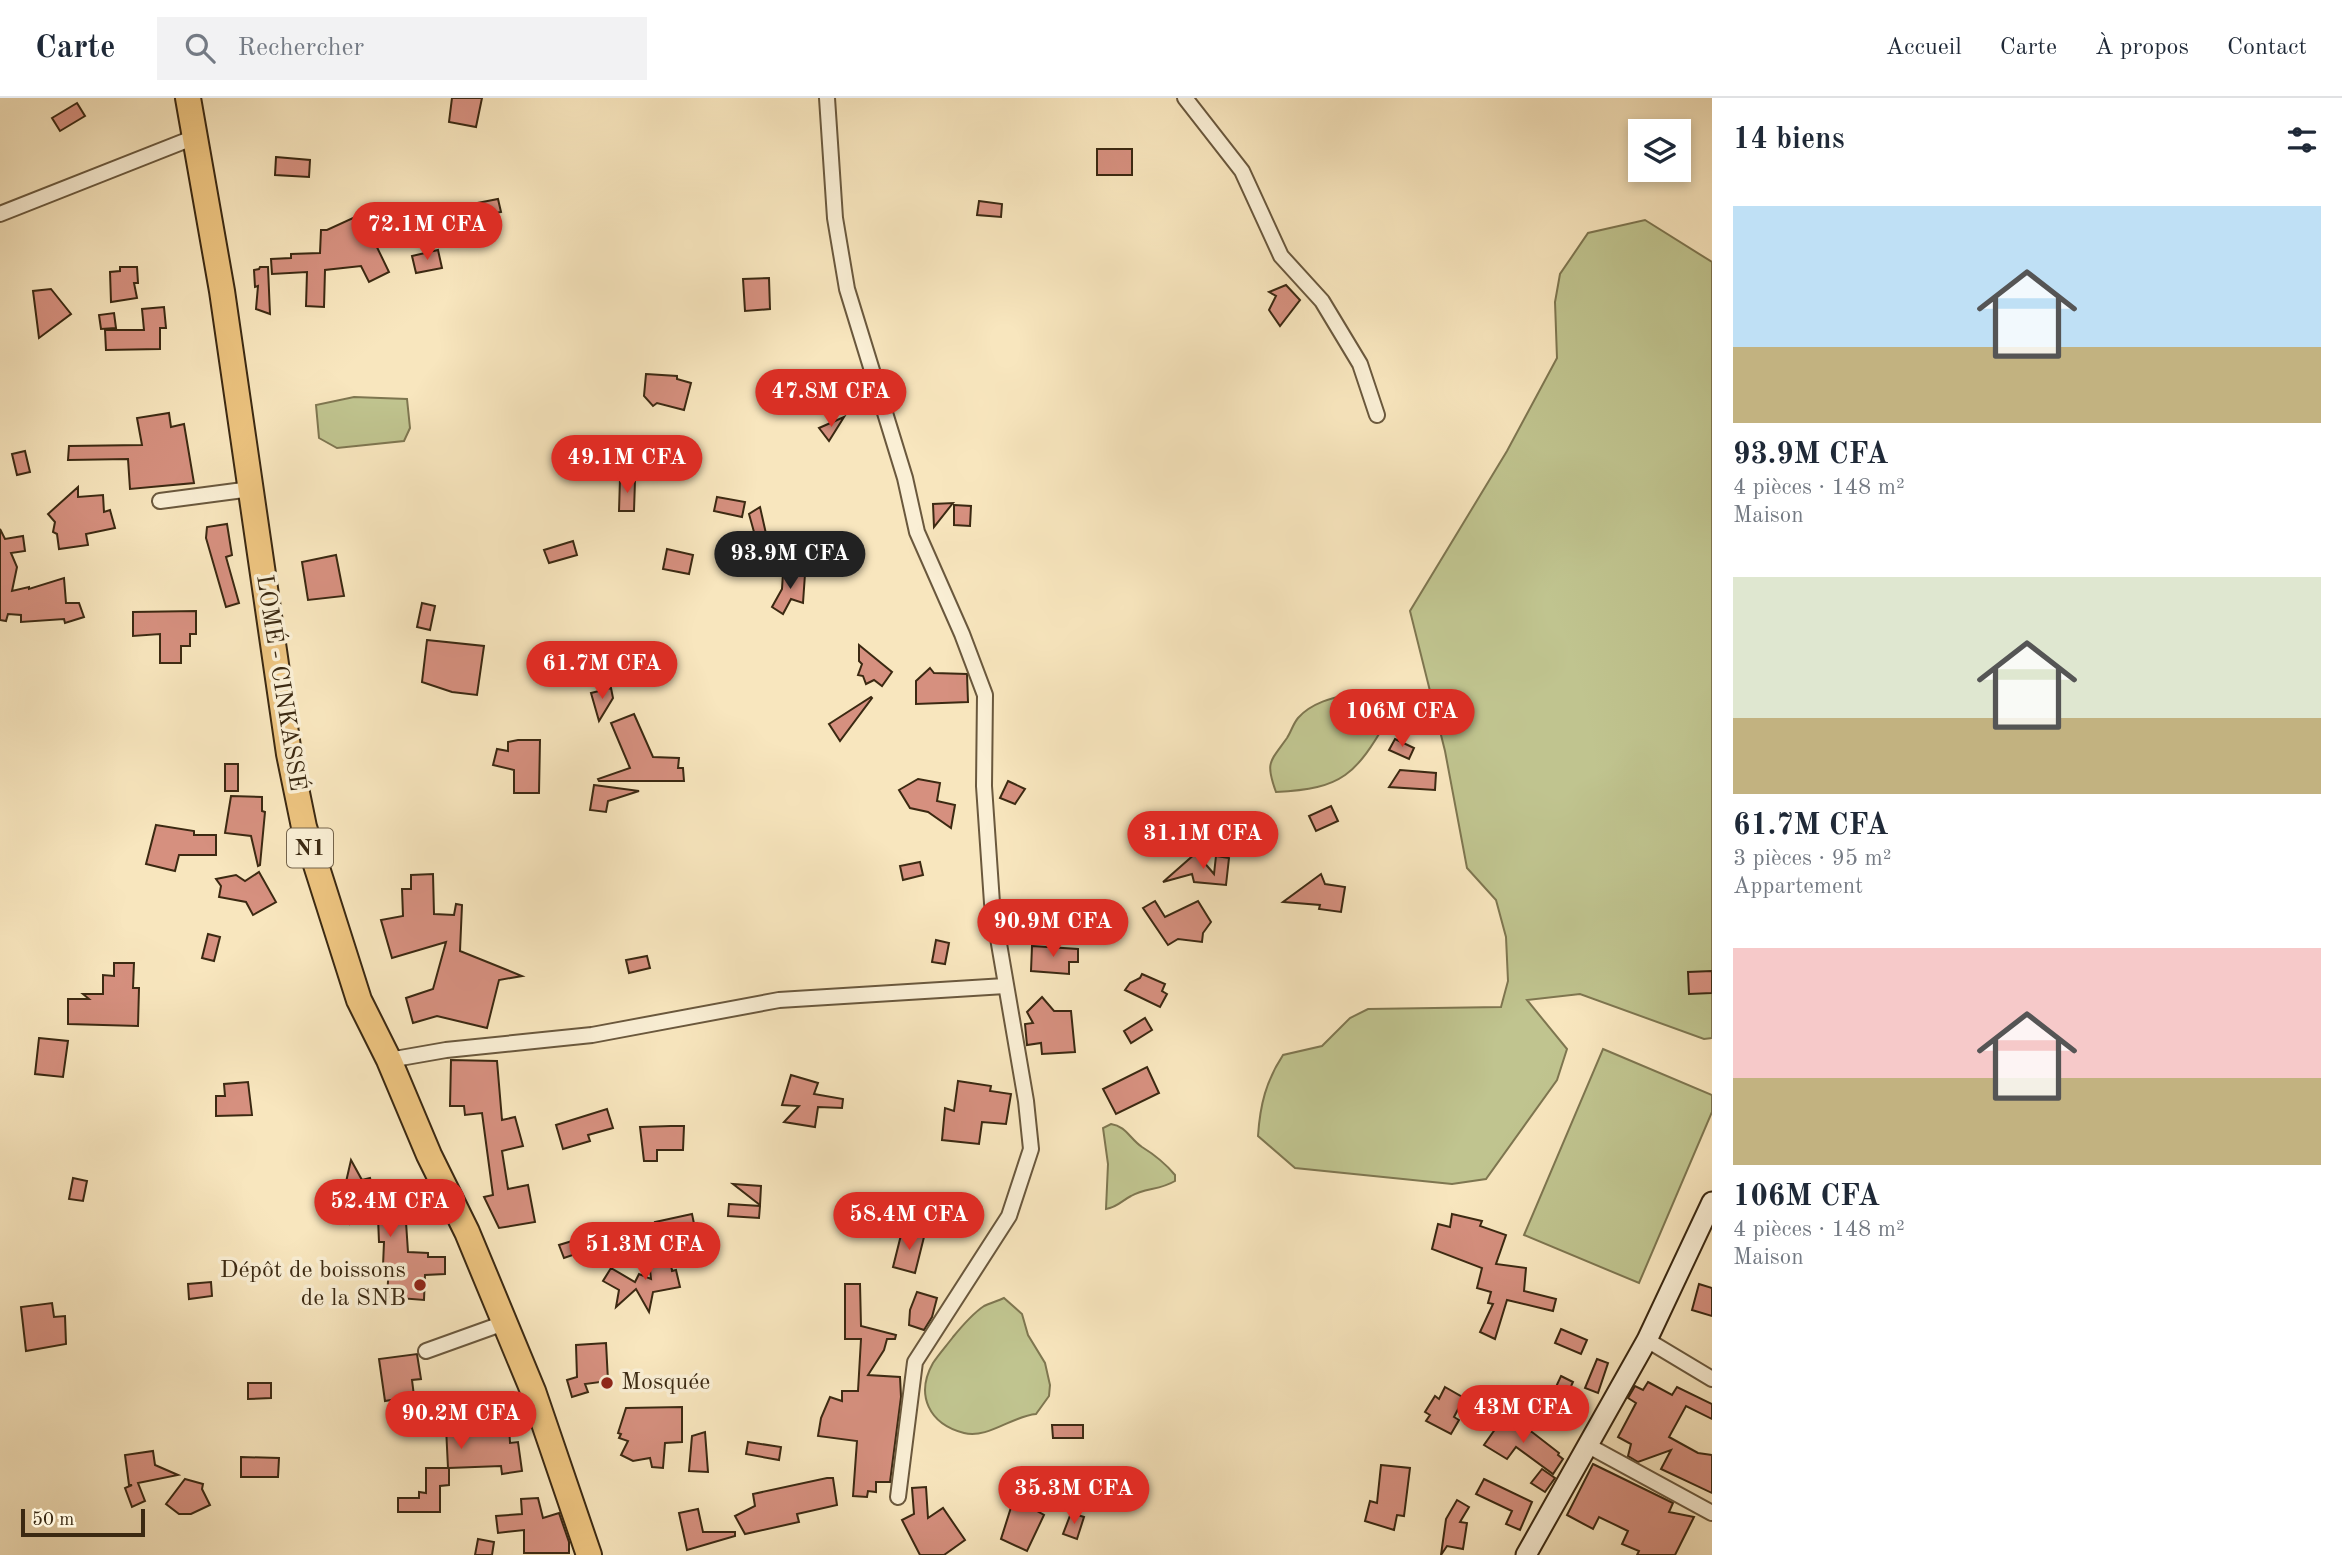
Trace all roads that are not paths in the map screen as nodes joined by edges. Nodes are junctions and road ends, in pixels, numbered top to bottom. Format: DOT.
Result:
graph roads {
  1 [pos="188,98"];
  2 [pos="827,98"];
  3 [pos="1185,98"];
  4 [pos="195,137"];
  5 [pos="0,214"];
  6 [pos="1377,415"];
  7 [pos="251,489"];
  8 [pos="160,501"];
  9 [pos="1005,986"];
  10 [pos="389,1060"];
  11 [pos="1712,1202"];
  12 [pos="504,1323"];
  13 [pos="1647,1340"];
  14 [pos="426,1351"];
  15 [pos="1712,1379"];
  16 [pos="1587,1445"];
  17 [pos="898,1497"];
  18 [pos="1712,1513"];
  19 [pos="589,1555"];
  20 [pos="1526,1555"];
  1 -- 4 [label="highway, LOMÉ - CINKASSÉ / N1"];
  2 -- 9 [label="street"];
  3 -- 6 [label="street"];
  4 -- 5 [label="street"];
  4 -- 7 [label="highway, LOMÉ - CINKASSÉ / N1"];
  7 -- 8 [label="street"];
  7 -- 10 [label="highway, LOMÉ - CINKASSÉ / N1"];
  9 -- 10 [label="street"];
  9 -- 17 [label="street"];
  10 -- 12 [label="highway, LOMÉ - CINKASSÉ / N1"];
  11 -- 13 [label="main road"];
  12 -- 14 [label="street"];
  12 -- 19 [label="highway, LOMÉ - CINKASSÉ / N1"];
  13 -- 15 [label="street"];
  13 -- 16 [label="main road"];
  16 -- 18 [label="street"];
  16 -- 20 [label="main road"];
}
